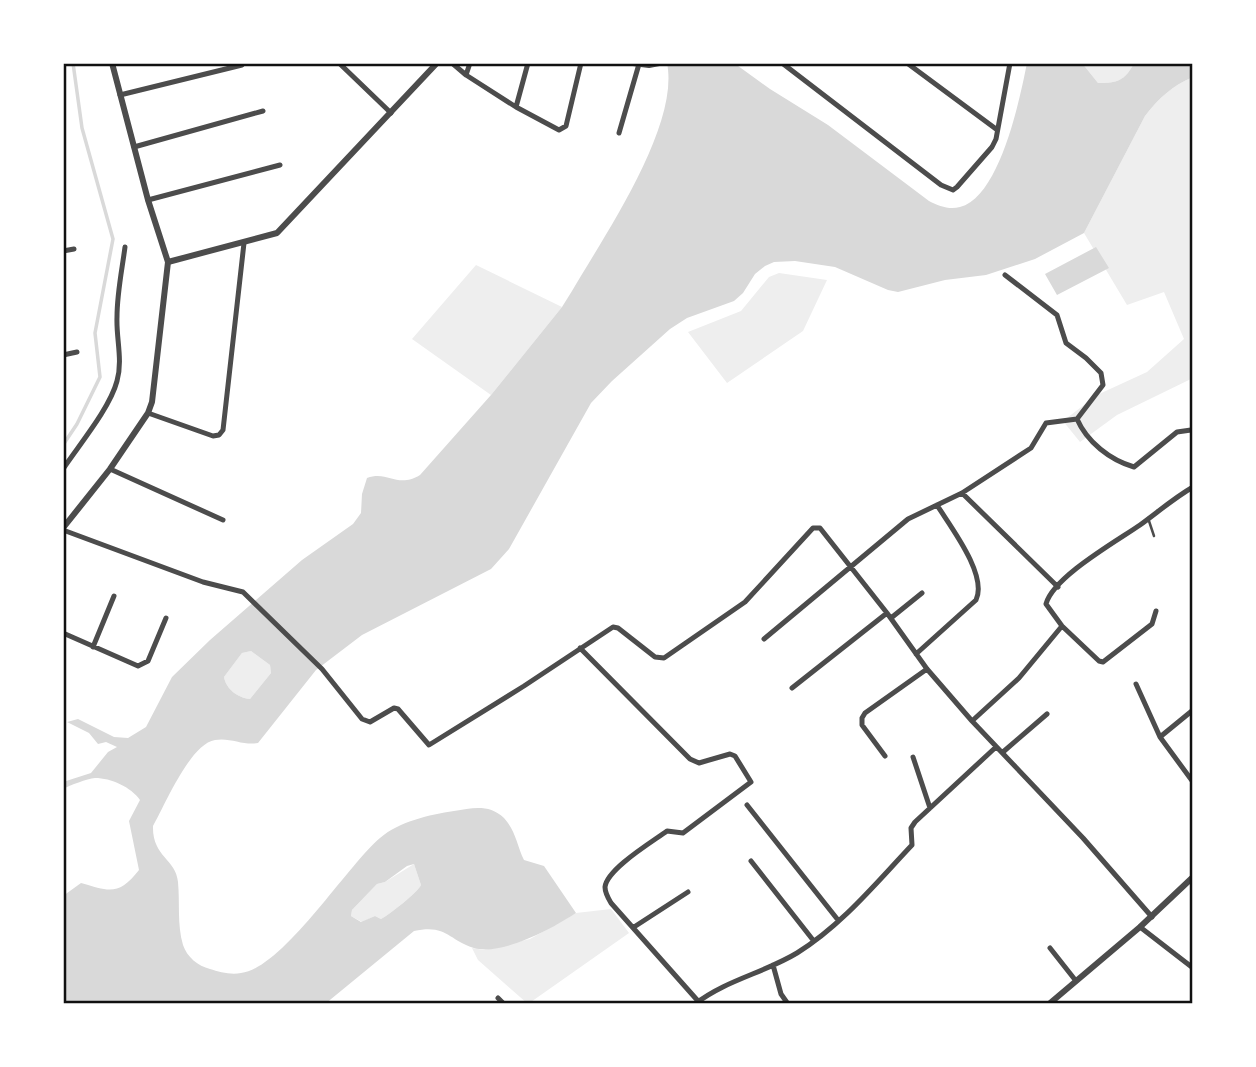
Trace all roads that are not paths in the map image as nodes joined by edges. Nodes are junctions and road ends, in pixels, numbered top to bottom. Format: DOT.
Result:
graph roads {
  1 [pos="112,63"];
  2 [pos="339,63"];
  3 [pos="437,63"];
  4 [pos="452,63"];
  5 [pos="470,63"];
  6 [pos="528,63"];
  7 [pos="581,63"];
  8 [pos="659,63"];
  9 [pos="782,63"];
  10 [pos="907,63"];
  11 [pos="1010,63"];
  12 [pos="636,64"];
  13 [pos="242,65"];
  14 [pos="430,66"];
  15 [pos="466,75"];
  16 [pos="120,95"];
  17 [pos="516,107"];
  18 [pos="263,111"];
  19 [pos="391,113"];
  20 [pos="996,129"];
  21 [pos="619,133"];
  22 [pos="134,147"];
  23 [pos="280,165"];
  24 [pos="148,200"];
  25 [pos="244,243"];
  26 [pos="125,247"];
  27 [pos="74,250"];
  28 [pos="63,251"];
  29 [pos="167,262"];
  30 [pos="1005,275"];
  31 [pos="77,352"];
  32 [pos="63,355"];
  33 [pos="148,413"];
  34 [pos="1077,419"];
  35 [pos="1193,432"];
  36 [pos="63,468"];
  37 [pos="110,469"];
  38 [pos="1193,487"];
  39 [pos="962,493"];
  40 [pos="937,505"];
  41 [pos="1148,518"];
  42 [pos="223,520"];
  43 [pos="63,529"];
  44 [pos="1154,536"];
  45 [pos="849,566"];
  46 [pos="1058,587"];
  47 [pos="922,593"];
  48 [pos="114,596"];
  49 [pos="1156,611"];
  50 [pos="889,616"];
  51 [pos="166,618"];
  52 [pos="1062,626"];
  53 [pos="63,633"];
  54 [pos="764,639"];
  55 [pos="93,647"];
  56 [pos="580,648"];
  57 [pos="916,653"];
  58 [pos="927,669"];
  59 [pos="1136,684"];
  60 [pos="792,688"];
  61 [pos="1193,710"];
  62 [pos="1047,714"];
  63 [pos="972,721"];
  64 [pos="1160,737"];
  65 [pos="996,747"];
  66 [pos="1003,752"];
  67 [pos="885,756"];
  68 [pos="913,757"];
  69 [pos="1193,782"];
  70 [pos="747,806"];
  71 [pos="930,808"];
  72 [pos="751,861"];
  73 [pos="1193,877"];
  74 [pos="688,892"];
  75 [pos="1152,917"];
  76 [pos="838,920"];
  77 [pos="1140,927"];
  78 [pos="634,928"];
  79 [pos="813,940"];
  80 [pos="1050,948"];
  81 [pos="773,965"];
  82 [pos="1193,968"];
  83 [pos="1076,981"];
  84 [pos="498,998"];
  85 [pos="696,1003"];
  86 [pos="504,1004"];
  87 [pos="788,1004"];
  88 [pos="1049,1004"];
  1 -- 16 [label="street"];
  2 -- 19 [label="street"];
  3 -- 14 [label="street"];
  4 -- 15 [label="street"];
  5 -- 15 [label="street"];
  6 -- 17 [label="street"];
  7 -- 17 [label="street"];
  8 -- 12 [label="street"];
  9 -- 20 [label="street"];
  10 -- 20 [label="street"];
  11 -- 20 [label="street"];
  12 -- 21 [label="street"];
  13 -- 16 [label="street"];
  14 -- 19 [label="street"];
  15 -- 17 [label="street"];
  16 -- 22 [label="street"];
  18 -- 22 [label="street"];
  19 -- 25 [label="street"];
  22 -- 24 [label="street"];
  23 -- 24 [label="street"];
  24 -- 29 [label="street"];
  25 -- 29 [label="street"];
  25 -- 33 [label="street"];
  26 -- 36 [label="street"];
  27 -- 28 [label="street"];
  29 -- 33 [label="street"];
  30 -- 34 [label="street"];
  31 -- 32 [label="street"];
  33 -- 37 [label="street"];
  34 -- 35 [label="street"];
  34 -- 39 [label="street"];
  37 -- 42 [label="street"];
  37 -- 43 [label="street"];
  38 -- 41 [label="street"];
  39 -- 40 [label="street"];
  39 -- 46 [label="street"];
  40 -- 45 [label="street"];
  40 -- 57 [label="street"];
  41 -- 44 [label="lane"];
  41 -- 46 [label="street"];
  43 -- 56 [label="street"];
  45 -- 50 [label="street"];
  45 -- 54 [label="street"];
  45 -- 56 [label="street"];
  46 -- 52 [label="street"];
  47 -- 50 [label="street"];
  48 -- 55 [label="street"];
  49 -- 52 [label="street"];
  50 -- 57 [label="street"];
  50 -- 60 [label="street"];
  51 -- 55 [label="street"];
  52 -- 63 [label="street"];
  53 -- 55 [label="street"];
  56 -- 78 [label="street"];
  57 -- 58 [label="street"];
  58 -- 63 [label="street"];
  58 -- 67 [label="street"];
  59 -- 64 [label="street"];
  61 -- 64 [label="street"];
  62 -- 66 [label="street"];
  63 -- 65 [label="street"];
  64 -- 69 [label="street"];
  65 -- 66 [label="street"];
  65 -- 71 [label="street"];
  66 -- 75 [label="street"];
  68 -- 71 [label="street"];
  70 -- 76 [label="street"];
  71 -- 76 [label="street"];
  72 -- 79 [label="street"];
  73 -- 75 [label="street"];
  74 -- 78 [label="street"];
  75 -- 77 [label="street"];
  76 -- 79 [label="street"];
  77 -- 82 [label="street"];
  77 -- 83 [label="street"];
  78 -- 85 [label="street"];
  79 -- 81 [label="street"];
  80 -- 83 [label="street"];
  81 -- 85 [label="street"];
  81 -- 87 [label="street"];
  83 -- 88 [label="street"];
  84 -- 86 [label="street"];
}
